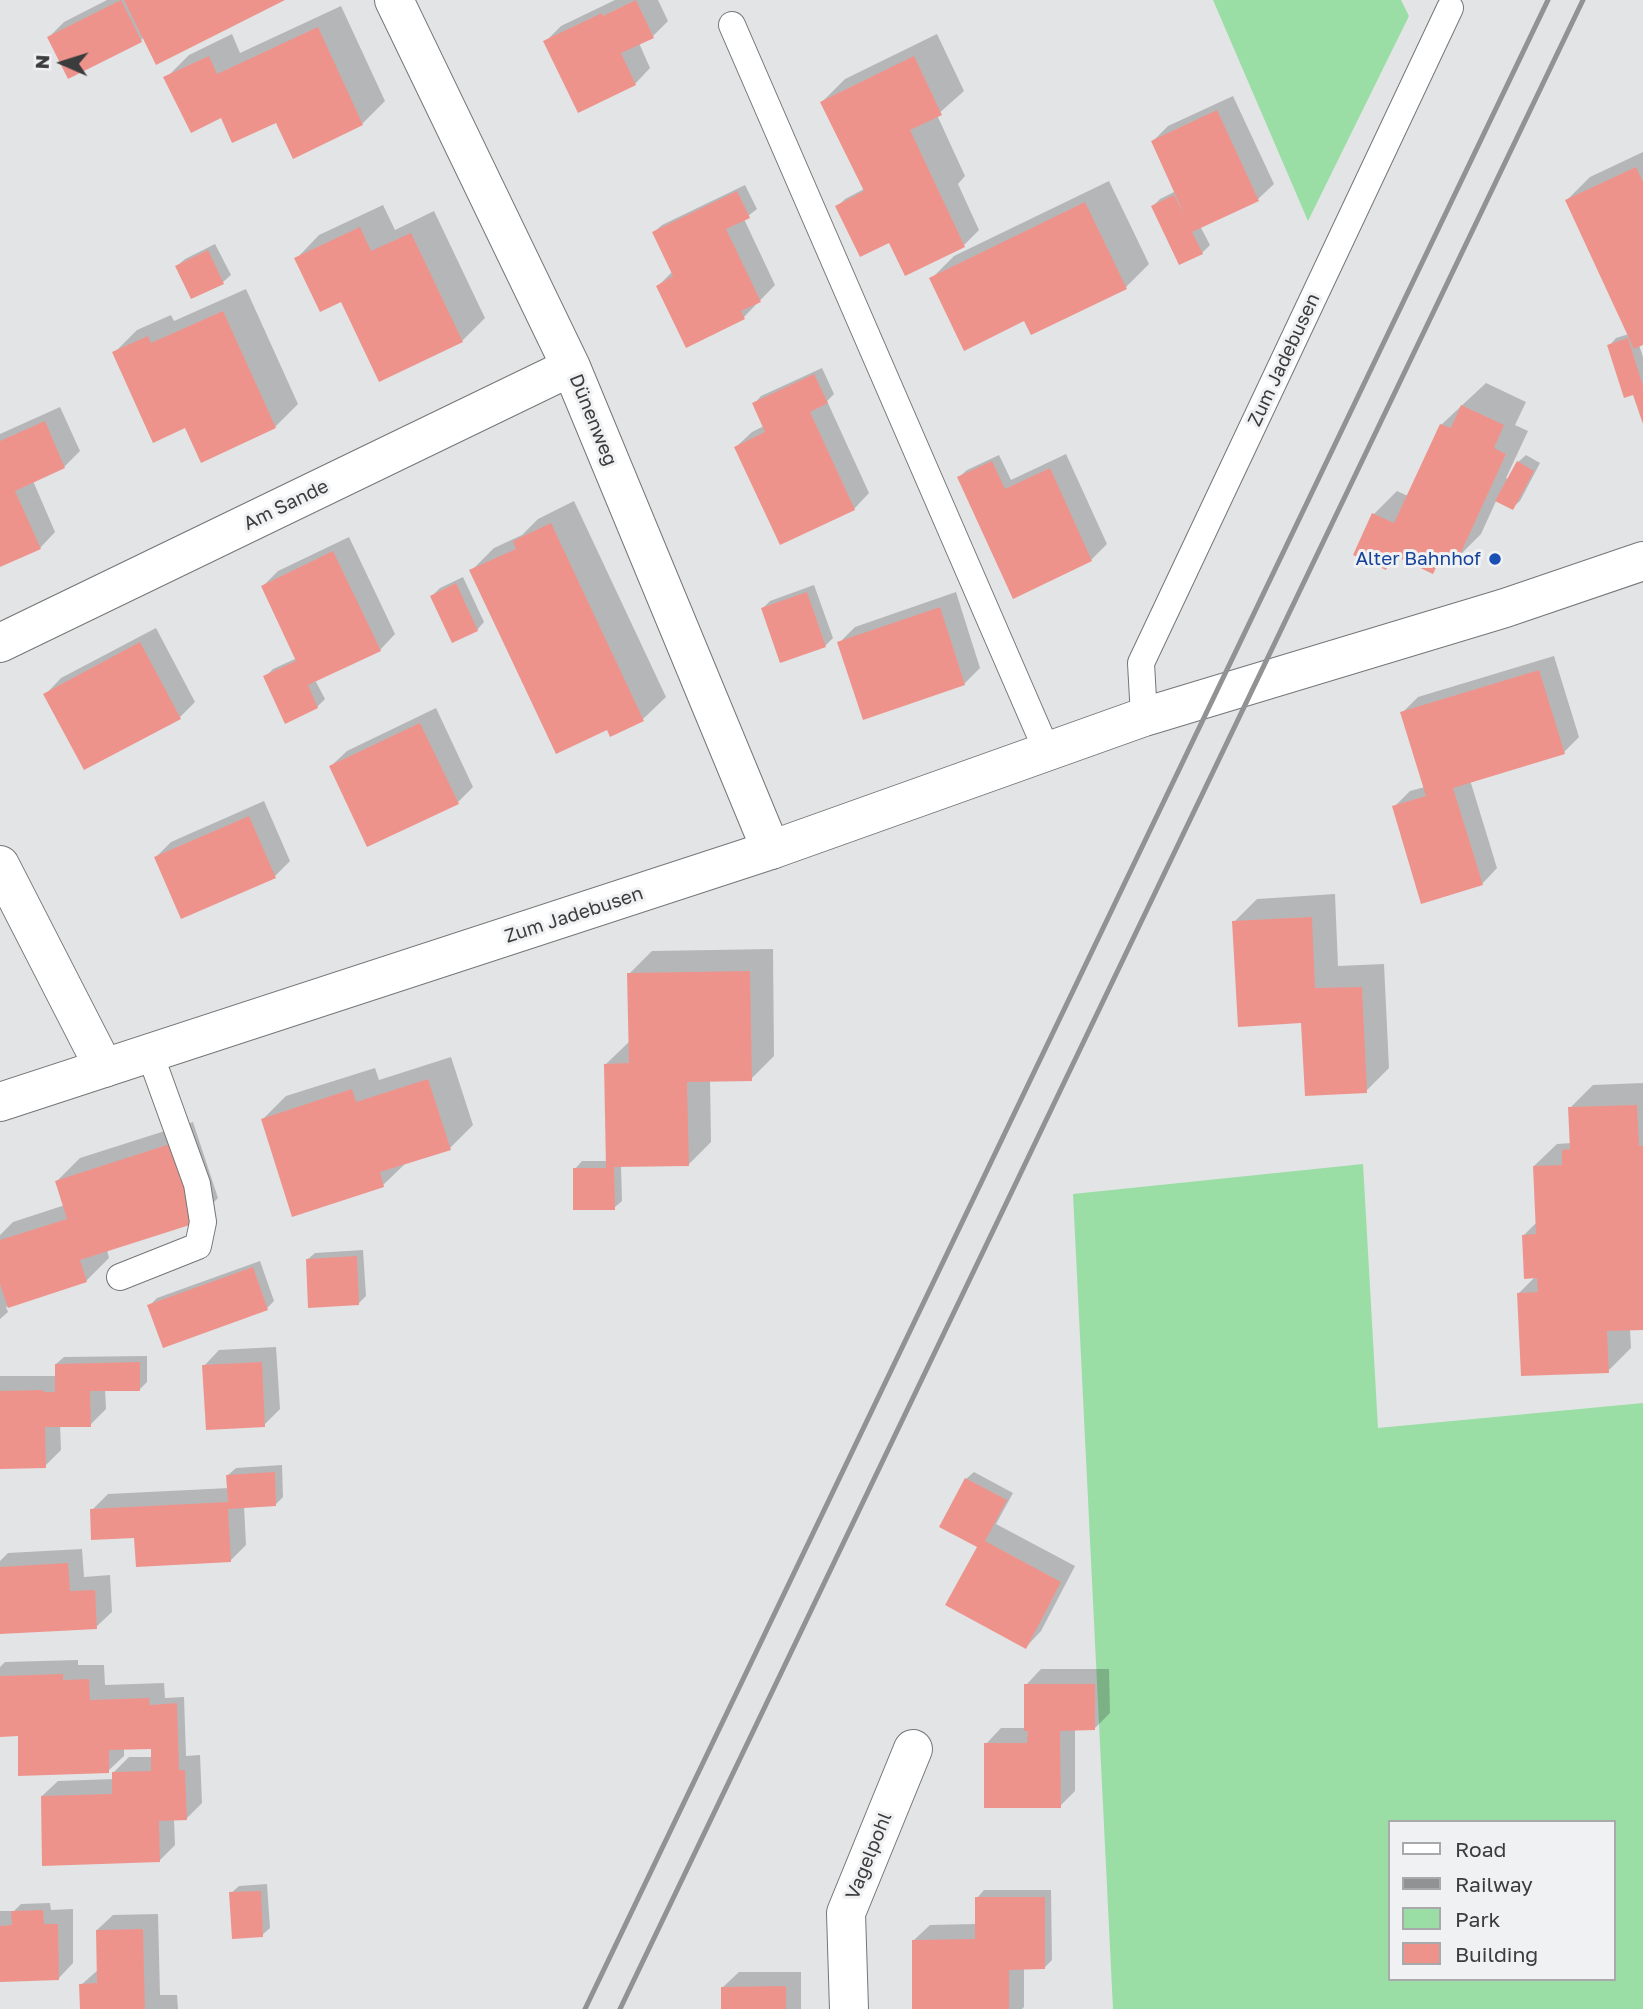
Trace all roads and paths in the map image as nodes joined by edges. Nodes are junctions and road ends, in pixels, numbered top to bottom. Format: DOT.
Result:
graph roads {
  1 [pos="394,0"];
  2 [pos="1450,8"];
  3 [pos="732,25"];
  4 [pos="571,367"];
  5 [pos="1643,561"];
  6 [pos="0,643"];
  7 [pos="1144,717"];
  8 [pos="1047,751"];
  9 [pos="771,850"];
  10 [pos="0,865"];
  11 [pos="150,1054"];
  12 [pos="104,1068"];
  13 [pos="0,1102"];
  14 [pos="120,1277"];
  15 [pos="913,1749"];
  16 [pos="849,2009"];
  1 -- 4 [label="street, Dünenweg"];
  2 -- 7 [label="lane, Zum Jadebusen"];
  3 -- 8 [label="lane"];
  4 -- 6 [label="street, Am Sande"];
  4 -- 9 [label="street, Dünenweg"];
  5 -- 7 [label="street, Zum Jadebusen"];
  7 -- 8 [label="street, Zum Jadebusen"];
  8 -- 9 [label="street, Zum Jadebusen"];
  9 -- 11 [label="street, Zum Jadebusen"];
  10 -- 12 [label="street"];
  11 -- 12 [label="street, Zum Jadebusen"];
  11 -- 14 [label="lane"];
  12 -- 13 [label="street, Zum Jadebusen"];
  15 -- 16 [label="street, Vagelpohl"];
}
